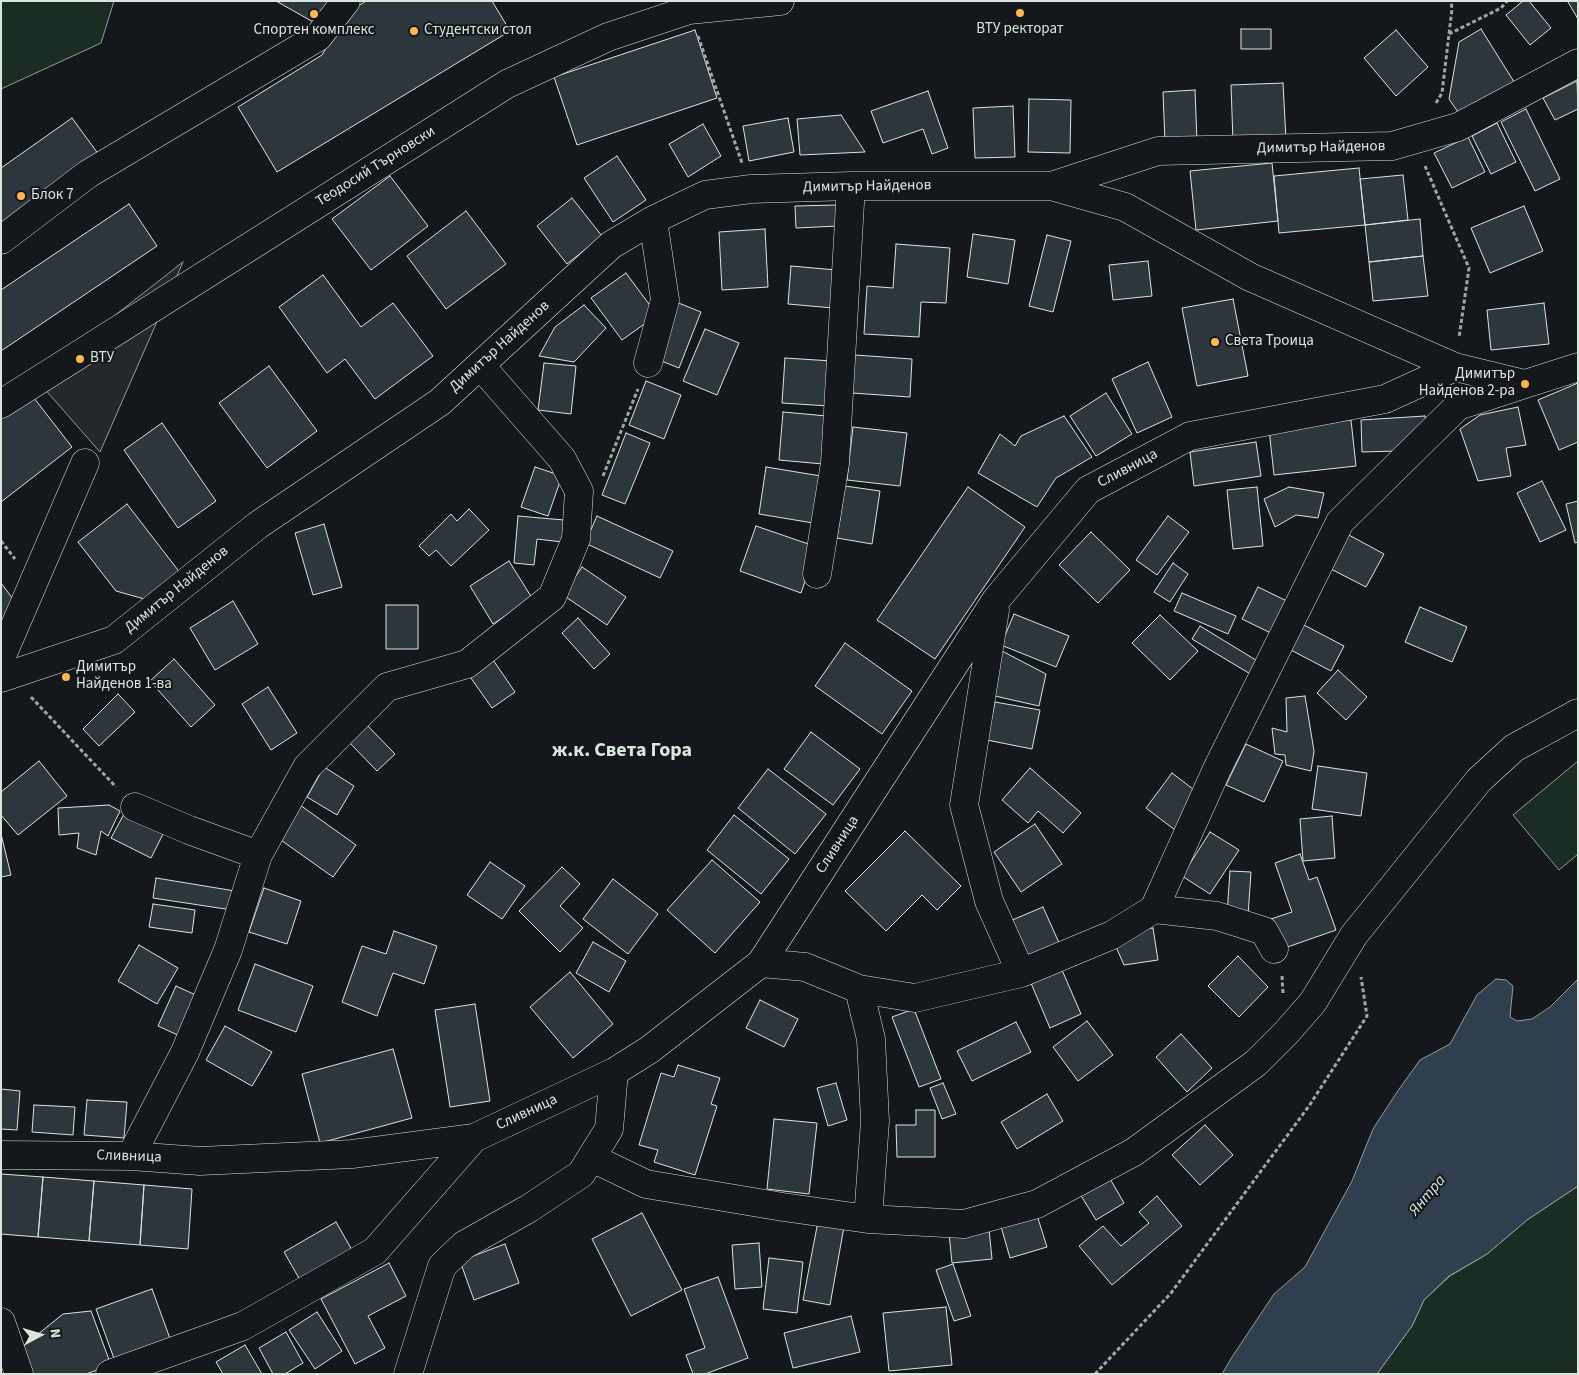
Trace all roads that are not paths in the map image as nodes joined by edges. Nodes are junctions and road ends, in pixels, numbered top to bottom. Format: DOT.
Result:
graph roads {
  1 [pos="346,1"];
  2 [pos="780,1"];
  3 [pos="1578,63"];
  4 [pos="851,186"];
  5 [pos="1051,186"];
  6 [pos="653,220"];
  7 [pos="1,240"];
  8 [pos="648,363"];
  9 [pos="480,366"];
  10 [pos="1455,367"];
  11 [pos="1578,367"];
  12 [pos="1525,384"];
  13 [pos="1,404"];
  14 [pos="85,463"];
  15 [pos="817,574"];
  16 [pos="996,600"];
  17 [pos="4,670"];
  18 [pos="1578,713"];
  19 [pos="135,807"];
  20 [pos="258,855"];
  21 [pos="1154,909"];
  22 [pos="1274,949"];
  23 [pos="761,963"];
  24 [pos="1021,973"];
  25 [pos="859,989"];
  26 [pos="614,1072"];
  27 [pos="474,1138"];
  28 [pos="1,1155"];
  29 [pos="131,1156"];
  30 [pos="592,1158"];
  31 [pos="868,1219"];
  32 [pos="1,1322"];
  33 [pos="19,1374"];
  34 [pos="110,1374"];
  35 [pos="408,1374"];
  1 -- 7 [label="street"];
  2 -- 13 [label="street, Теодосий Търновски"];
  3 -- 5 [label="street, Димитър Найденов"];
  4 -- 5 [label="street, Димитър Найденов"];
  4 -- 6 [label="street, Димитър Найденов"];
  4 -- 15 [label="street"];
  5 -- 10 [label="street, Димитър Найденов"];
  6 -- 8 [label="street"];
  6 -- 9 [label="street, Димитър Найденов"];
  9 -- 17 [label="street, Димитър Найденов"];
  9 -- 20 [label="street"];
  10 -- 12 [label="street"];
  10 -- 16 [label="street, Сливница"];
  11 -- 12 [label="street"];
  12 -- 21 [label="street"];
  14 -- 17 [label="street"];
  16 -- 23 [label="street, Сливница"];
  16 -- 24 [label="street"];
  18 -- 31 [label="street"];
  19 -- 20 [label="street"];
  20 -- 29 [label="street"];
  21 -- 22 [label="street"];
  21 -- 24 [label="street"];
  23 -- 25 [label="street"];
  23 -- 26 [label="street, Сливница"];
  24 -- 25 [label="street"];
  25 -- 31 [label="street"];
  26 -- 27 [label="street, Сливница"];
  26 -- 30 [label="street"];
  27 -- 29 [label="street, Сливница"];
  27 -- 34 [label="street"];
  28 -- 29 [label="street, Сливница"];
  30 -- 31 [label="street"];
  30 -- 35 [label="street"];
  32 -- 33 [label="street"];
}
